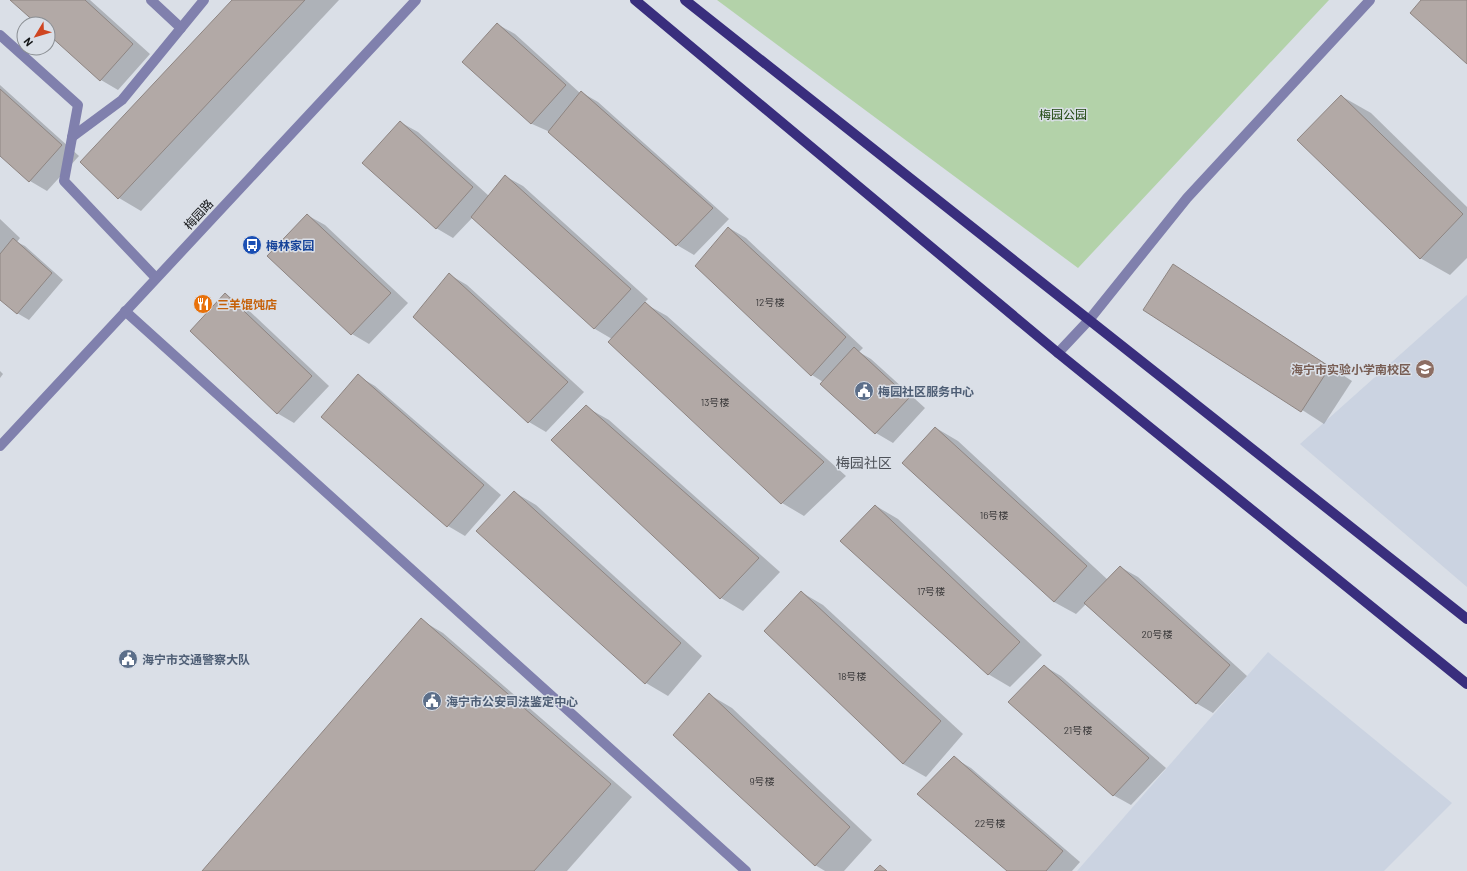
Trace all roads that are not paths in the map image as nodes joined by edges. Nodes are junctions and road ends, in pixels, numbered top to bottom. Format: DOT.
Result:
graph roads {
  1 [pos="151,0"];
  2 [pos="204,0"];
  3 [pos="416,0"];
  4 [pos="635,0"];
  5 [pos="685,0"];
  6 [pos="1370,0"];
  7 [pos="181,28"];
  8 [pos="0,35"];
  9 [pos="72,137"];
  10 [pos="156,278"];
  11 [pos="126,311"];
  12 [pos="1089,320"];
  13 [pos="1058,353"];
  14 [pos="0,446"];
  15 [pos="1467,619"];
  16 [pos="1467,684"];
  17 [pos="746,871"];
  1 -- 7 [label="street"];
  2 -- 7 [label="street"];
  3 -- 10 [label="street, 梅园路"];
  4 -- 13 [label="main road"];
  5 -- 12 [label="main road"];
  6 -- 12 [label="street"];
  7 -- 9 [label="street"];
  8 -- 9 [label="street"];
  9 -- 10 [label="street"];
  10 -- 11 [label="street, 梅园路"];
  11 -- 14 [label="street, 梅园路"];
  11 -- 17 [label="street"];
  12 -- 13 [label="street"];
  12 -- 15 [label="main road"];
  13 -- 16 [label="main road"];
}
